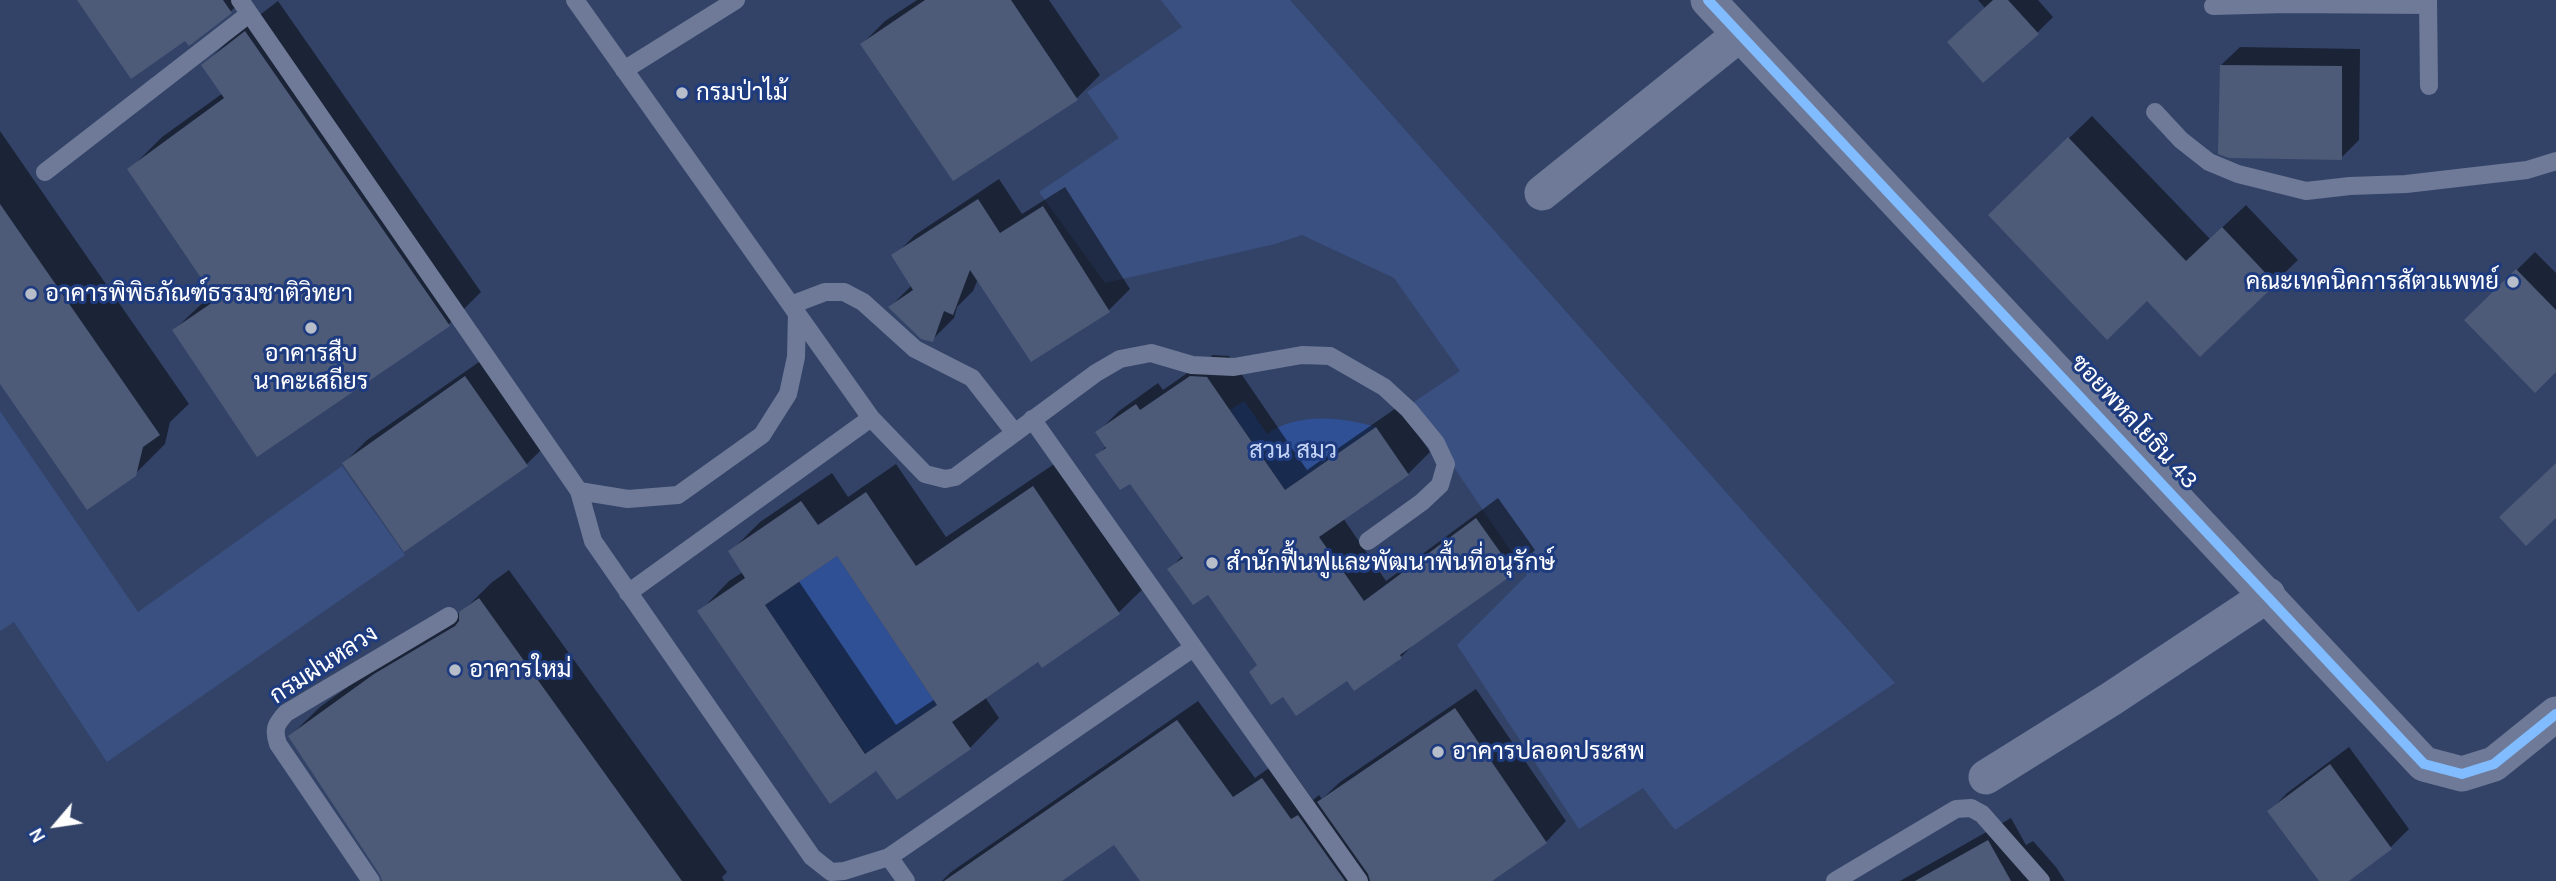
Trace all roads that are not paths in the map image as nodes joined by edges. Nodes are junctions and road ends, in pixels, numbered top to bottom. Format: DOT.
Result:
graph roads {
  1 [pos="575,0"];
  2 [pos="736,0"];
  3 [pos="1708,0"];
  4 [pos="2286,2"];
  5 [pos="2428,2"];
  6 [pos="2213,6"];
  7 [pos="244,7"];
  8 [pos="1741,34"];
  9 [pos="624,70"];
  10 [pos="2429,86"];
  11 [pos="2155,112"];
  12 [pos="2556,161"];
  13 [pos="45,172"];
  14 [pos="1542,193"];
  15 [pos="794,309"];
  16 [pos="871,418"];
  17 [pos="1032,419"];
  18 [pos="1015,433"];
  19 [pos="579,491"];
  20 [pos="1368,541"];
  21 [pos="628,593"];
  22 [pos="2269,596"];
  23 [pos="449,616"];
  24 [pos="1194,648"];
  25 [pos="2556,714"];
  26 [pos="1986,777"];
  27 [pos="889,857"];
  28 [pos="370,881"];
  29 [pos="906,881"];
  30 [pos="1359,881"];
  31 [pos="1835,881"];
  32 [pos="2042,881"];
  1 -- 9 [label="lane"];
  2 -- 9 [label="lane"];
  3 -- 8 [label="street, ซอยพหลโยธิน 43"];
  4 -- 5 [label="lane"];
  4 -- 6 [label="lane"];
  5 -- 10 [label="lane"];
  7 -- 13 [label="lane"];
  7 -- 19 [label="lane"];
  8 -- 14 [label="street"];
  8 -- 22 [label="street, ซอยพหลโยธิน 43"];
  9 -- 15 [label="lane"];
  11 -- 12 [label="lane"];
  15 -- 16 [label="lane"];
  15 -- 18 [label="lane"];
  15 -- 19 [label="lane"];
  16 -- 18 [label="lane"];
  16 -- 21 [label="lane"];
  17 -- 18 [label="lane"];
  17 -- 20 [label="lane"];
  17 -- 24 [label="lane"];
  19 -- 21 [label="lane"];
  21 -- 27 [label="lane"];
  22 -- 25 [label="street, ซอยพหลโยธิน 43"];
  22 -- 26 [label="street"];
  23 -- 28 [label="lane, กรมฝนหลวง"];
  24 -- 27 [label="lane"];
  24 -- 30 [label="lane"];
  27 -- 29 [label="lane"];
  31 -- 32 [label="lane"];
}
